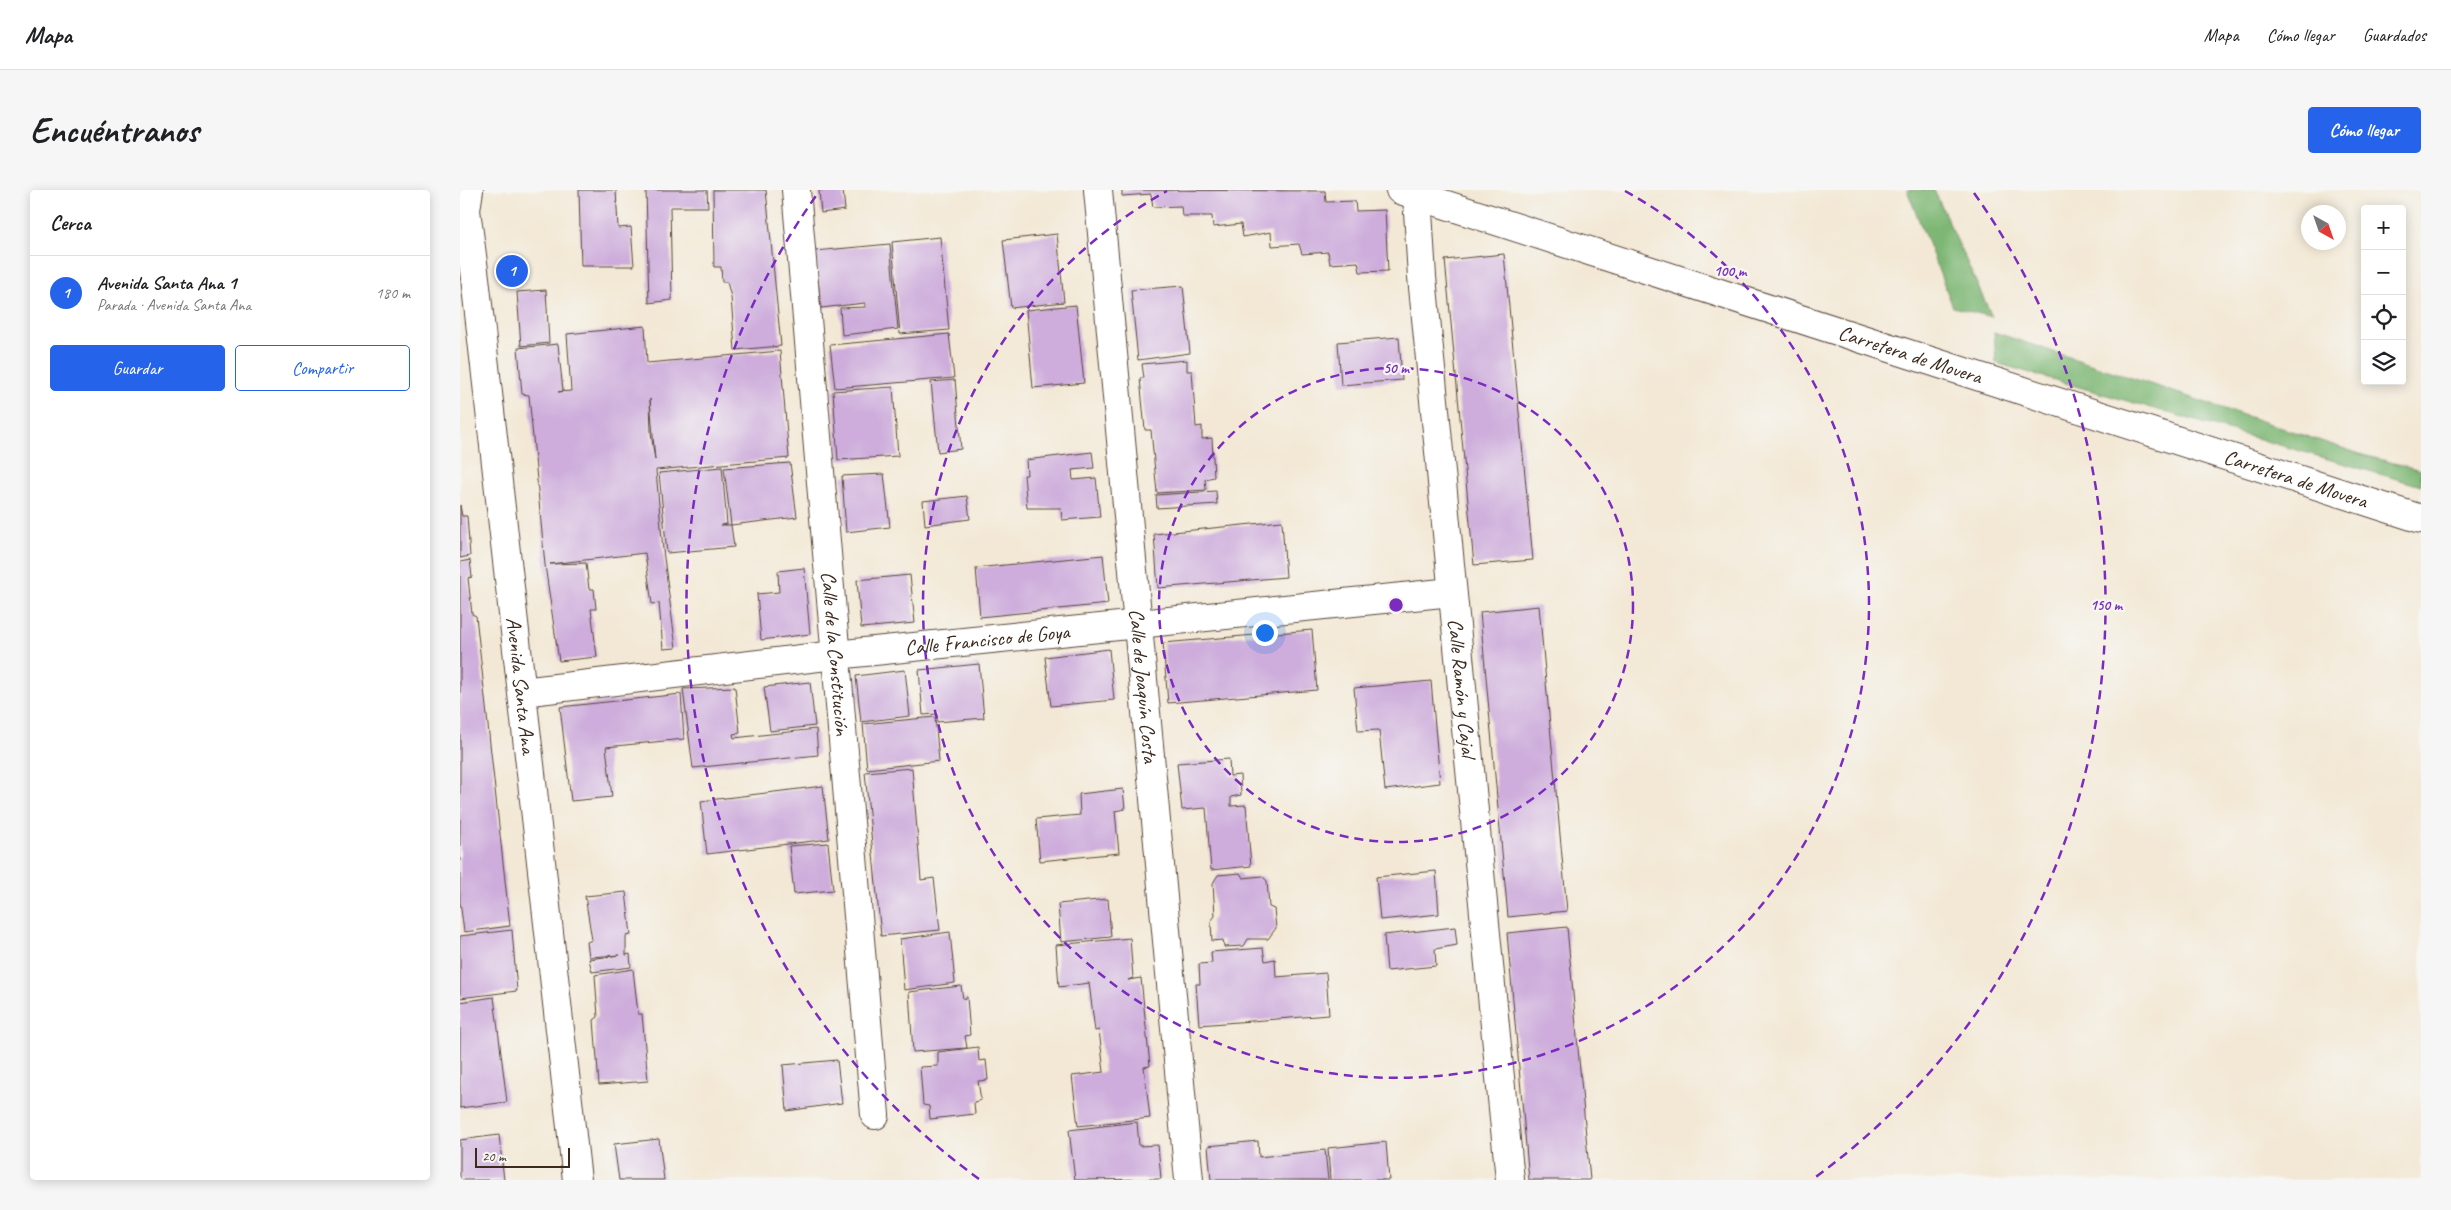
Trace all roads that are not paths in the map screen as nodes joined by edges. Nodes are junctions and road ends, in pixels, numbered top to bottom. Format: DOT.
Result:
graph roads {
  1 [pos="796,190"];
  2 [pos="1098,190"];
  3 [pos="1409,193"];
  4 [pos="465,204"];
  5 [pos="2421,519"];
  6 [pos="1452,592"];
  7 [pos="1136,624"];
  8 [pos="835,655"];
  9 [pos="522,692"];
  10 [pos="875,1115"];
  11 [pos="577,1180"];
  12 [pos="1189,1180"];
  13 [pos="1510,1180"];
  1 -- 8 [label="street, Calle de la Constitución"];
  2 -- 7 [label="street, Calle de Joaquín Costa"];
  3 -- 5 [label="street, Carretera de Movera"];
  3 -- 6 [label="street, Calle Ramón y Cajal"];
  4 -- 9 [label="street, Avenida Santa Ana"];
  6 -- 7 [label="street, Calle Francisco de Goya"];
  6 -- 13 [label="street, Calle Ramón y Cajal"];
  7 -- 8 [label="street, Calle Francisco de Goya"];
  7 -- 12 [label="street, Calle de Joaquín Costa"];
  8 -- 9 [label="street, Calle Francisco de Goya"];
  8 -- 10 [label="street, Calle de la Constitución"];
  9 -- 11 [label="street, Avenida Santa Ana"];
}
